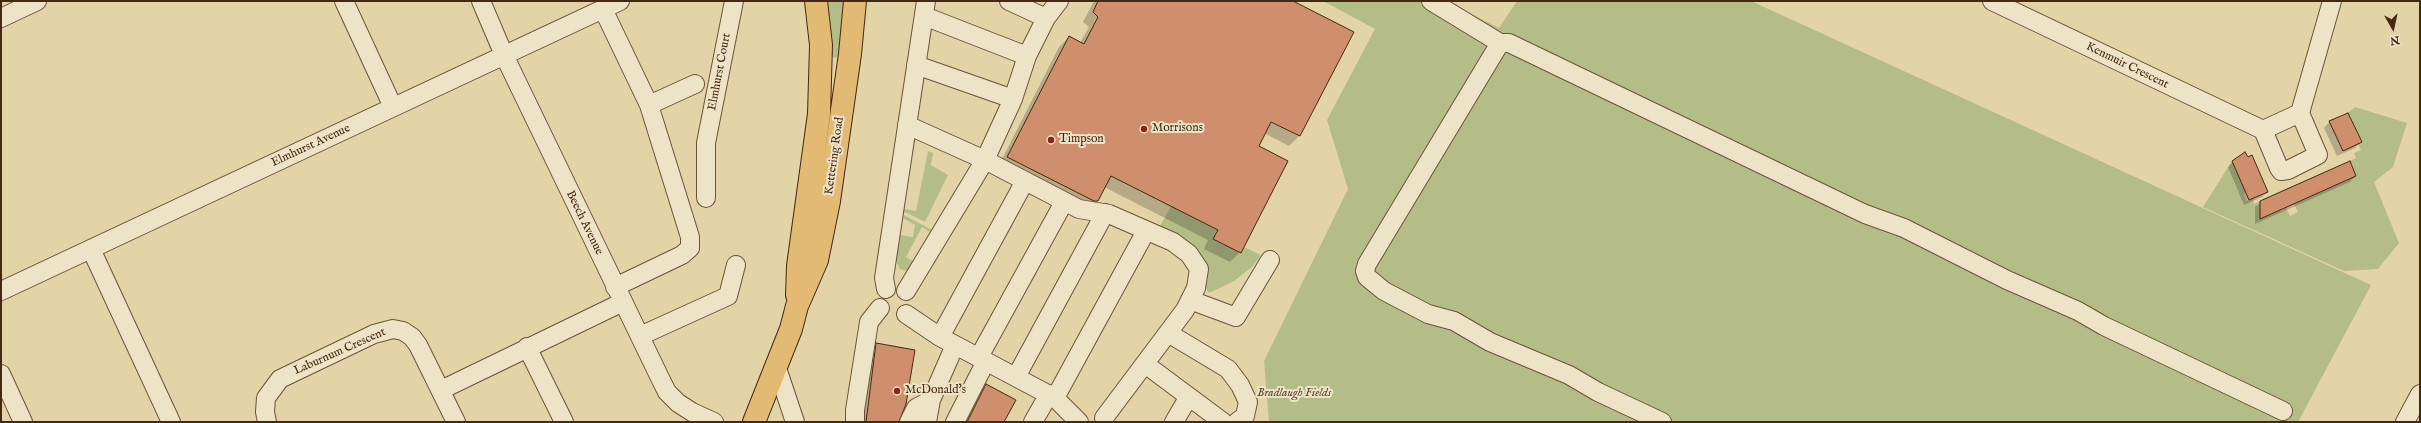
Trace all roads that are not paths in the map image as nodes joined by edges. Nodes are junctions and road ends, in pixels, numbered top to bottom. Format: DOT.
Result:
graph roads {
  1 [pos="37,1"];
  2 [pos="344,1"];
  3 [pos="481,1"];
  4 [pos="620,1"];
  5 [pos="734,1"];
  6 [pos="816,1"];
  7 [pos="855,1"];
  8 [pos="1009,1"];
  9 [pos="1059,1"];
  10 [pos="1431,1"];
  11 [pos="1992,1"];
  12 [pos="2332,1"];
  13 [pos="925,8"];
  14 [pos="603,9"];
  15 [pos="1,18"];
  16 [pos="1046,18"];
  17 [pos="1500,43"];
  18 [pos="504,55"];
  19 [pos="1027,56"];
  20 [pos="916,65"];
  21 [pos="695,84"];
  22 [pos="1013,99"];
  23 [pos="649,105"];
  24 [pos="393,107"];
  25 [pos="2300,113"];
  26 [pos="907,125"];
  27 [pos="2263,130"];
  28 [pos="985,160"];
  29 [pos="1026,182"];
  30 [pos="706,198"];
  31 [pos="1064,202"];
  32 [pos="1105,213"];
  33 [pos="1146,231"];
  34 [pos="91,249"];
  35 [pos="1270,260"];
  36 [pos="736,265"];
  37 [pos="886,289"];
  38 [pos="1,291"];
  39 [pos="906,291"];
  40 [pos="619,294"];
  41 [pos="1190,300"];
  42 [pos="797,306"];
  43 [pos="880,308"];
  44 [pos="906,314"];
  45 [pos="1168,333"];
  46 [pos="640,336"];
  47 [pos="947,341"];
  48 [pos="527,348"];
  49 [pos="983,359"];
  50 [pos="776,364"];
  51 [pos="1145,364"];
  52 [pos="1,374"];
  53 [pos="1016,377"];
  54 [pos="441,390"];
  55 [pos="2420,394"];
  56 [pos="1052,396"];
  57 [pos="1188,398"];
  58 [pos="931,400"];
  59 [pos="2283,411"];
  60 [pos="1107,420"];
  61 [pos="23,422"];
  62 [pos="171,422"];
  63 [pos="267,422"];
  64 [pos="456,422"];
  65 [pos="564,422"];
  66 [pos="714,422"];
  67 [pos="754,422"];
  68 [pos="795,422"];
  69 [pos="855,422"];
  70 [pos="909,422"];
  71 [pos="928,422"];
  72 [pos="955,422"];
  73 [pos="1033,422"];
  74 [pos="1079,422"];
  75 [pos="1086,422"];
  76 [pos="1174,422"];
  77 [pos="1223,422"];
  78 [pos="1237,422"];
  79 [pos="1662,422"];
  80 [pos="2405,422"];
  1 -- 15 [label="street"];
  2 -- 24 [label="street"];
  3 -- 18 [label="street, Beech Avenue"];
  4 -- 14 [label="street, Elmhurst Avenue"];
  5 -- 30 [label="street, Elmhurst Court"];
  6 -- 42 [label="main road, Kettering Road"];
  7 -- 42 [label="main road, Kettering Road"];
  8 -- 16 [label="street"];
  9 -- 16 [label="street"];
  10 -- 17 [label="street"];
  11 -- 27 [label="street, Kenmuir Crescent"];
  12 -- 25 [label="street"];
  13 -- 19 [label="street"];
  13 -- 20 [label="street"];
  14 -- 18 [label="street, Elmhurst Avenue"];
  14 -- 23 [label="street"];
  16 -- 19 [label="street"];
  17 -- 59 [label="street"];
  17 -- 79 [label="street"];
  18 -- 24 [label="street, Elmhurst Avenue"];
  18 -- 40 [label="street, Beech Avenue"];
  19 -- 22 [label="street"];
  20 -- 22 [label="street"];
  20 -- 26 [label="street"];
  21 -- 23 [label="street"];
  22 -- 28 [label="street"];
  23 -- 40 [label="street"];
  24 -- 34 [label="street, Elmhurst Avenue"];
  25 -- 27 [label="street"];
  25 -- 27 [label="street"];
  26 -- 28 [label="street"];
  26 -- 37 [label="street"];
  28 -- 29 [label="street"];
  28 -- 39 [label="street"];
  29 -- 31 [label="street"];
  29 -- 47 [label="street"];
  31 -- 32 [label="street"];
  31 -- 49 [label="street"];
  32 -- 33 [label="street"];
  32 -- 53 [label="street"];
  33 -- 41 [label="street"];
  33 -- 56 [label="street"];
  34 -- 38 [label="street, Elmhurst Avenue"];
  34 -- 62 [label="street"];
  35 -- 41 [label="street"];
  36 -- 46 [label="street"];
  37 -- 39 [label="street"];
  37 -- 43 [label="street"];
  39 -- 44 [label="street"];
  40 -- 46 [label="street, Beech Avenue"];
  40 -- 48 [label="street"];
  41 -- 45 [label="street"];
  42 -- 50 [label="main road, Kettering Road"];
  43 -- 44 [label="street"];
  43 -- 69 [label="street"];
  44 -- 47 [label="street"];
  45 -- 51 [label="street"];
  45 -- 78 [label="street"];
  46 -- 66 [label="street, Beech Avenue"];
  47 -- 49 [label="street"];
  47 -- 58 [label="street"];
  48 -- 54 [label="street"];
  48 -- 65 [label="street"];
  49 -- 53 [label="street"];
  49 -- 72 [label="street"];
  50 -- 67 [label="main road, Kettering Road"];
  50 -- 68 [label="street"];
  51 -- 57 [label="street"];
  51 -- 60 [label="street"];
  52 -- 61 [label="street"];
  53 -- 56 [label="street"];
  54 -- 63 [label="street, Laburnum Crescent"];
  54 -- 64 [label="street, Laburnum Crescent"];
  55 -- 80 [label="street"];
  56 -- 73 [label="street"];
  56 -- 74 [label="street"];
  57 -- 76 [label="street"];
  57 -- 77 [label="street"];
  58 -- 70 [label="street"];
  58 -- 71 [label="street"];
  60 -- 75 [label="street"];
}
